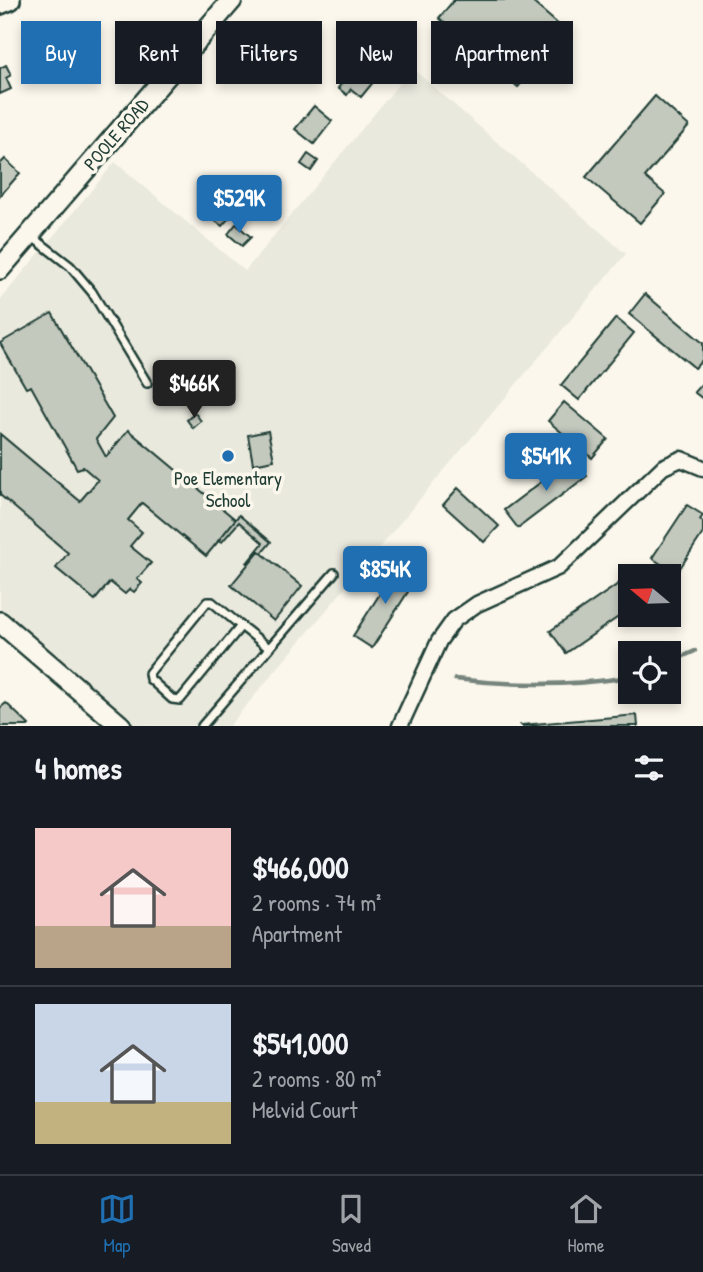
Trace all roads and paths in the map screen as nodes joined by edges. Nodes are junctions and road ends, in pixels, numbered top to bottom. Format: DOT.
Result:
graph roads {
  1 [pos="10,0"];
  2 [pos="233,0"];
  3 [pos="0,4"];
  4 [pos="30,234"];
  5 [pos="0,269"];
  6 [pos="147,383"];
  7 [pos="703,468"];
  8 [pos="334,573"];
  9 [pos="0,622"];
  10 [pos="241,626"];
  11 [pos="269,649"];
  12 [pos="121,726"];
  13 [pos="202,726"];
  14 [pos="400,726"];
  1 -- 3 [label="main road"];
  2 -- 4 [label="main road, POOLE ROAD"];
  4 -- 5 [label="main road, POOLE ROAD"];
  4 -- 6 [label="lane"];
  7 -- 14 [label="street"];
  8 -- 11 [label="lane"];
  9 -- 12 [label="main road"];
  10 -- 10 [label="lane"];
  10 -- 11 [label="lane"];
  11 -- 13 [label="lane"];
}
